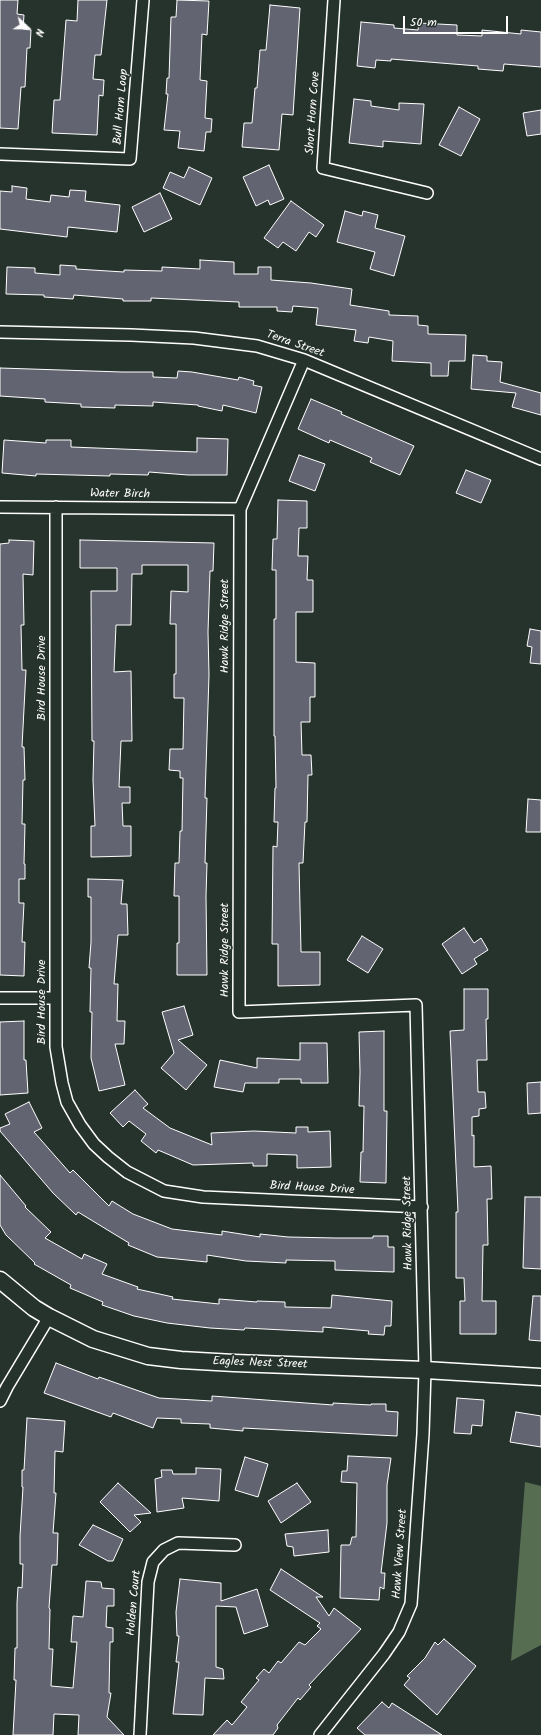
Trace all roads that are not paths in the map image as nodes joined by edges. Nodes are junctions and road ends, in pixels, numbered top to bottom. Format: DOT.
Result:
graph roads {
  1 [pos="143,0"];
  2 [pos="334,0"];
  3 [pos="0,154"];
  4 [pos="427,193"];
  5 [pos="0,332"];
  6 [pos="304,360"];
  7 [pos="541,459"];
  8 [pos="0,507"];
  9 [pos="56,507"];
  10 [pos="240,509"];
  11 [pos="0,998"];
  12 [pos="56,998"];
  13 [pos="422,1207"];
  14 [pos="0,1280"];
  15 [pos="49,1317"];
  16 [pos="425,1370"];
  17 [pos="541,1377"];
  18 [pos="0,1401"];
  19 [pos="235,1544"];
  20 [pos="140,1735"];
  21 [pos="320,1735"];
  1 -- 3 [label="street, Bull Horn Loop"];
  2 -- 4 [label="street, Short Horn Cove"];
  5 -- 6 [label="street, Terra Street"];
  6 -- 7 [label="street, Terra Street"];
  6 -- 10 [label="street, Hawk Ridge Street"];
  8 -- 9 [label="street, Water Birch"];
  9 -- 10 [label="street, Water Birch"];
  9 -- 12 [label="street, Bird House Drive"];
  10 -- 13 [label="street, Hawk Ridge Street"];
  11 -- 12 [label="street"];
  12 -- 13 [label="street, Bird House Drive"];
  13 -- 16 [label="street, Hawk Ridge Street"];
  14 -- 15 [label="street, Eagles Nest Street"];
  15 -- 16 [label="street, Eagles Nest Street"];
  15 -- 18 [label="street"];
  16 -- 17 [label="street, Eagles Nest Street"];
  16 -- 21 [label="street, Hawk View Street"];
  19 -- 20 [label="street, Holden Court"];
}
